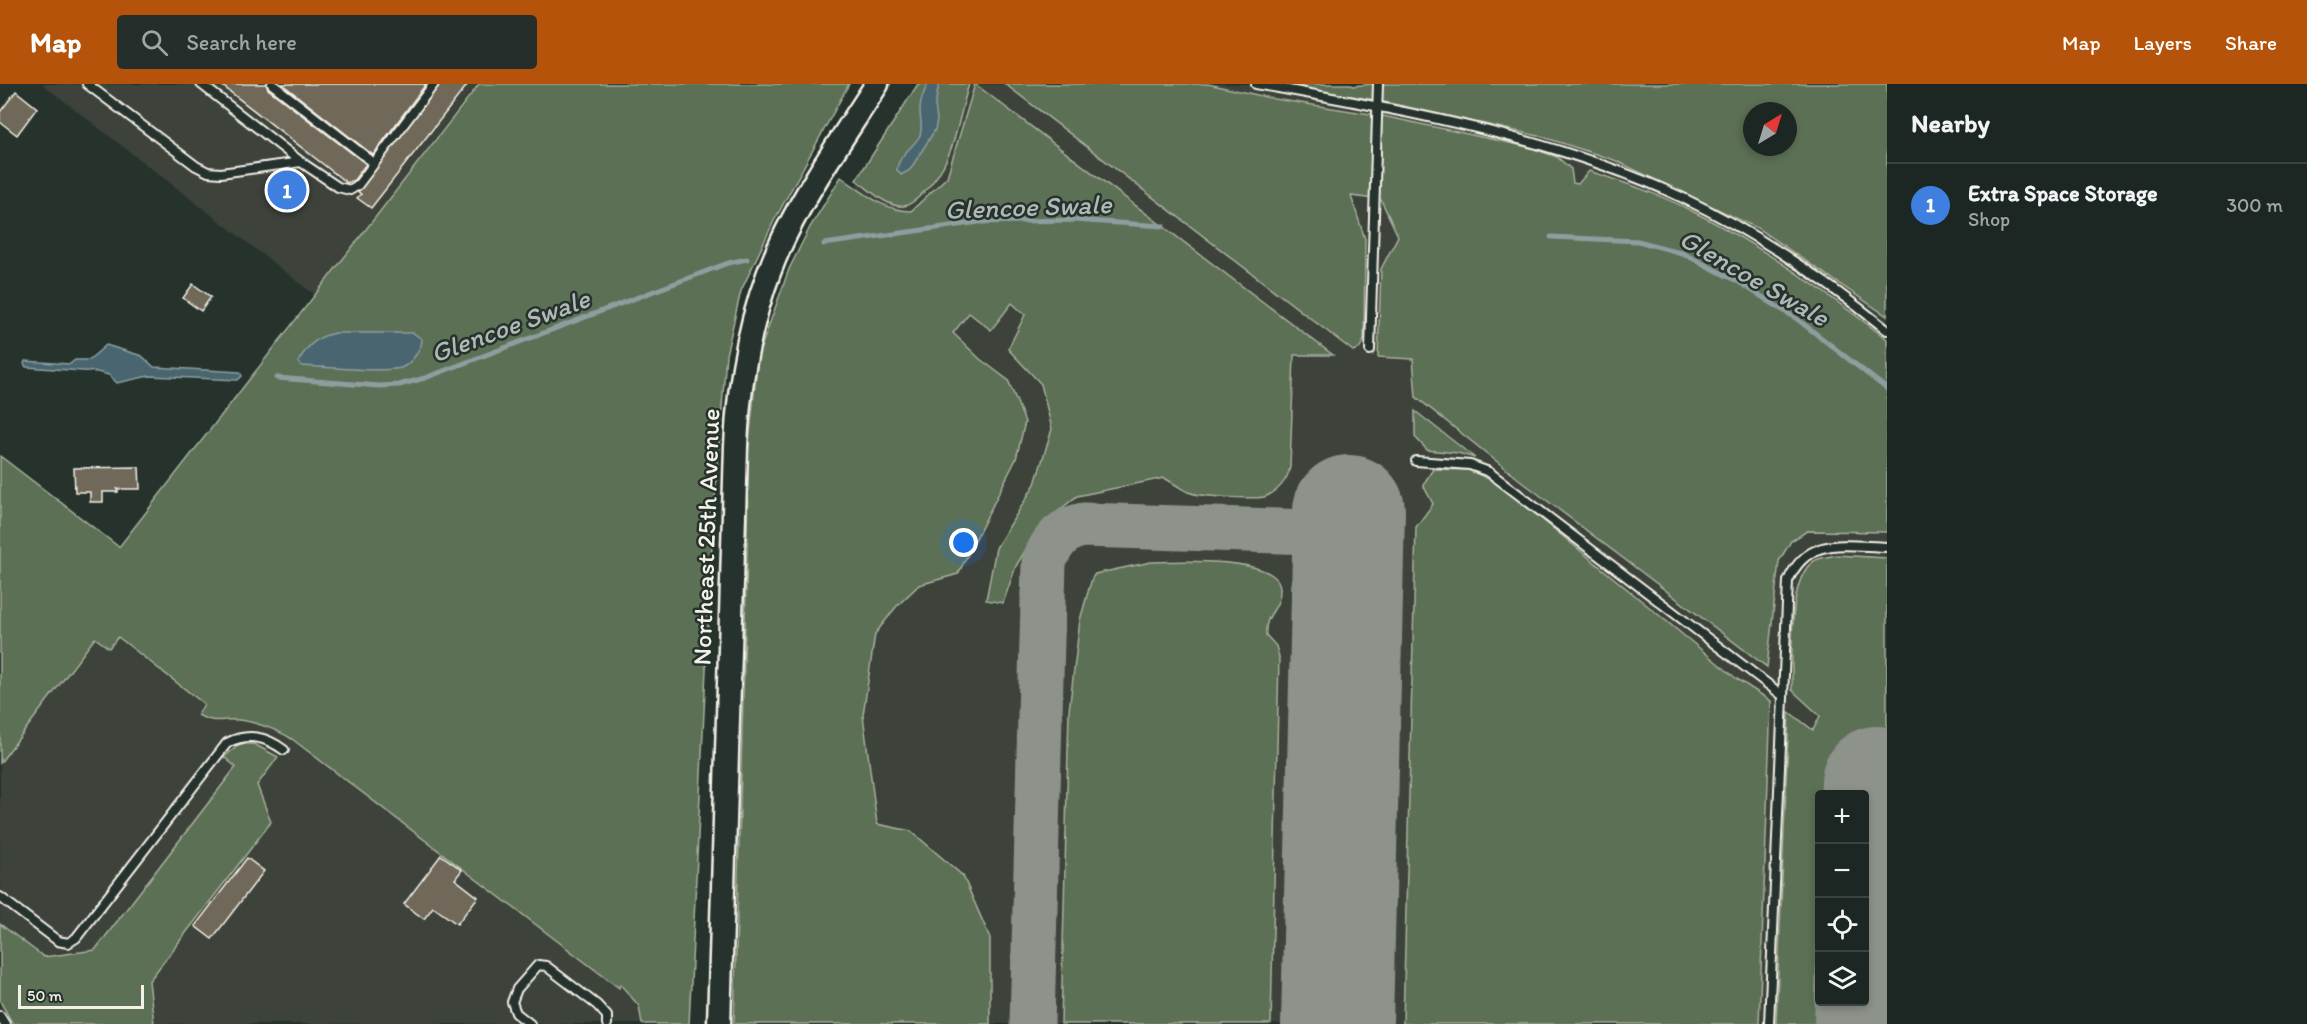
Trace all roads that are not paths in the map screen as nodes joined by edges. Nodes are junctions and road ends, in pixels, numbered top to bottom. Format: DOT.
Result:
graph roads {
  1 [pos="87,84"];
  2 [pos="201,84"];
  3 [pos="272,84"];
  4 [pos="434,84"];
  5 [pos="877,84"];
  6 [pos="1256,84"];
  7 [pos="1378,84"];
  8 [pos="1377,106"];
  9 [pos="301,162"];
  10 [pos="374,163"];
  11 [pos="1887,330"];
  12 [pos="1370,350"];
  13 [pos="1416,461"];
  14 [pos="1887,547"];
  15 [pos="1782,695"];
  16 [pos="284,750"];
  17 [pos="0,897"];
  18 [pos="0,1016"];
  19 [pos="5,1024"];
  20 [pos="530,1024"];
  21 [pos="607,1024"];
  22 [pos="719,1024"];
  23 [pos="1769,1024"];
  1 -- 9 [label="lane"];
  2 -- 9 [label="lane"];
  3 -- 10 [label="lane"];
  4 -- 10 [label="lane"];
  5 -- 22 [label="main road, Northeast 25th Avenue"];
  6 -- 8 [label="lane"];
  7 -- 8 [label="lane"];
  8 -- 11 [label="lane"];
  8 -- 12 [label="lane"];
  9 -- 10 [label="lane"];
  13 -- 15 [label="lane"];
  14 -- 15 [label="lane"];
  15 -- 23 [label="lane"];
  16 -- 17 [label="lane"];
  18 -- 19 [label="lane"];
  20 -- 21 [label="lane"];
}
